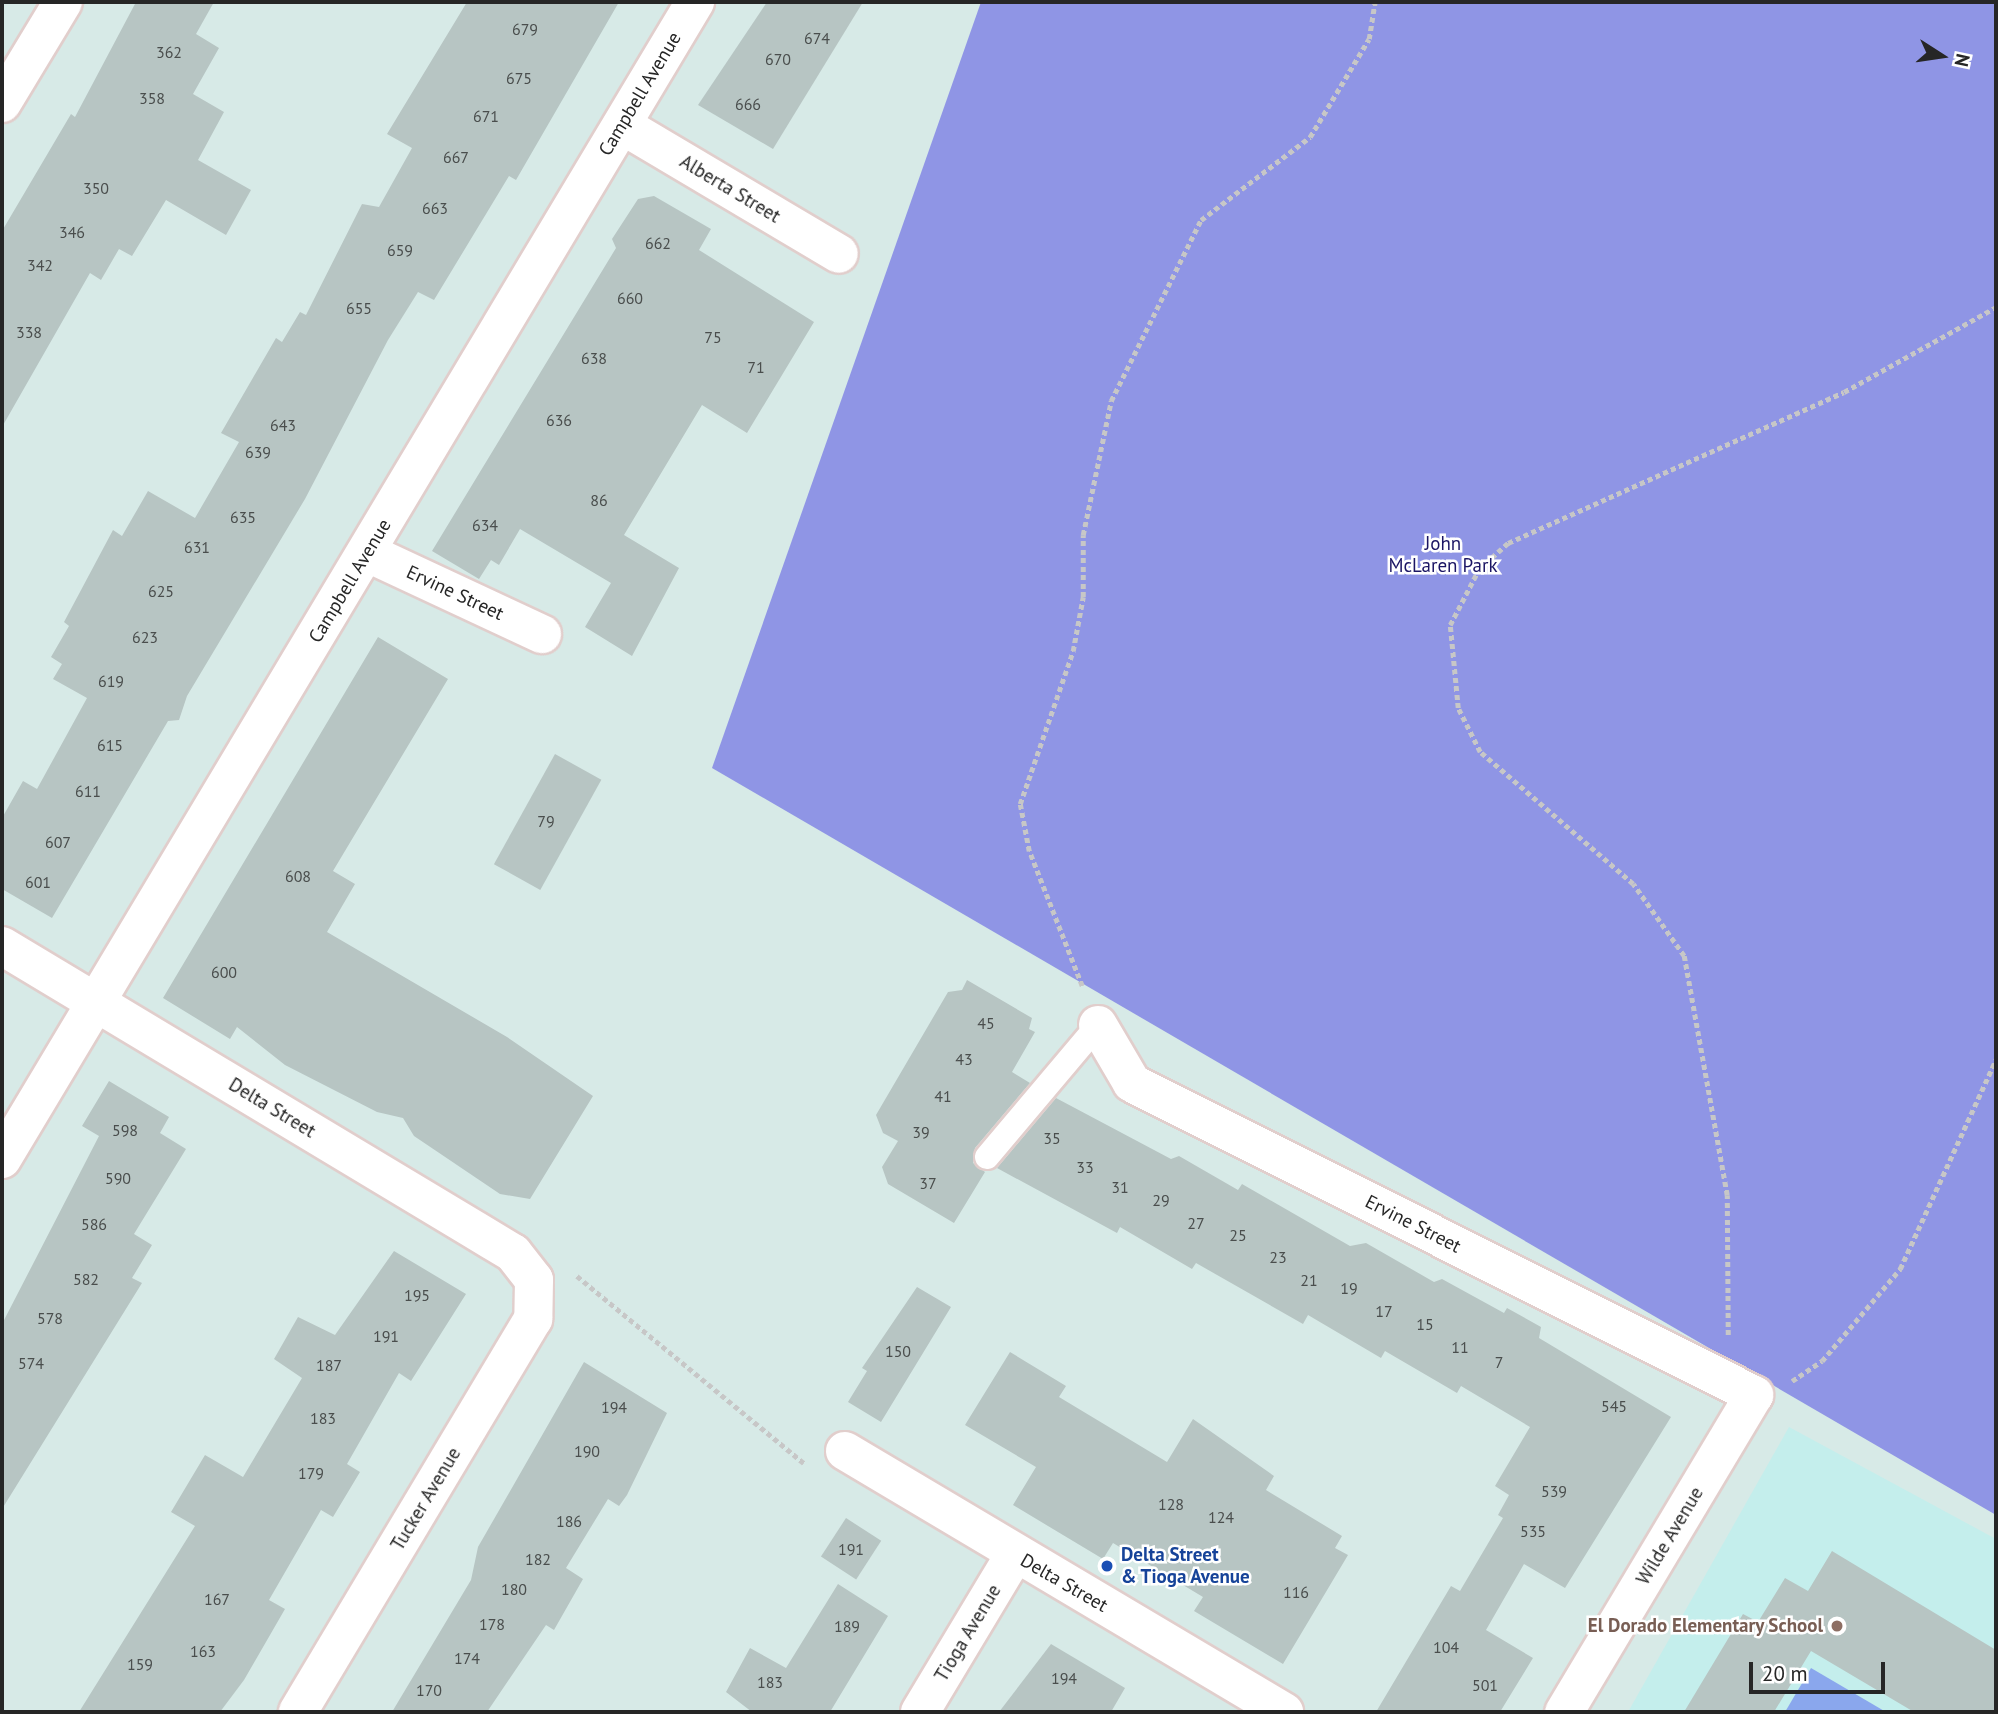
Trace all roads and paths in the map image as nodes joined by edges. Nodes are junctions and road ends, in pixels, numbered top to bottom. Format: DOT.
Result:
graph roads {
  1 [pos="63,2"];
  2 [pos="695,2"];
  3 [pos="1375,2"];
  4 [pos="2,103"];
  5 [pos="622,125"];
  6 [pos="839,254"];
  7 [pos="1996,307"];
  8 [pos="368,553"];
  9 [pos="542,634"];
  10 [pos="2,946"];
  11 [pos="97,1002"];
  12 [pos="1098,1025"];
  13 [pos="1996,1059"];
  14 [pos="987,1157"];
  15 [pos="2,1159"];
  16 [pos="534,1280"];
  17 [pos="594,1284"];
  18 [pos="1740,1397"];
  19 [pos="830,1461"];
  20 [pos="1015,1554"];
  21 [pos="298,1712"];
  22 [pos="920,1712"];
  23 [pos="1284,1712"];
  24 [pos="1564,1712"];
  1 -- 4 [label="street"];
  2 -- 5 [label="street, Campbell Avenue"];
  3 -- 12 [label="path"];
  5 -- 6 [label="street, Alberta Street"];
  5 -- 8 [label="street, Campbell Avenue"];
  7 -- 18 [label="path"];
  8 -- 9 [label="street, Ervine Street"];
  8 -- 11 [label="street, Campbell Avenue"];
  10 -- 11 [label="street, Delta Street"];
  11 -- 15 [label="street, Campbell Avenue"];
  11 -- 16 [label="street, Delta Street"];
  12 -- 14 [label="lane"];
  12 -- 18 [label="street, Ervine Street"];
  13 -- 18 [label="path"];
  16 -- 21 [label="street, Tucker Avenue"];
  17 -- 19 [label="path"];
  18 -- 24 [label="street, Wilde Avenue"];
  19 -- 20 [label="street, Delta Street"];
  20 -- 22 [label="street, Tioga Avenue"];
  20 -- 23 [label="street, Delta Street"];
}
